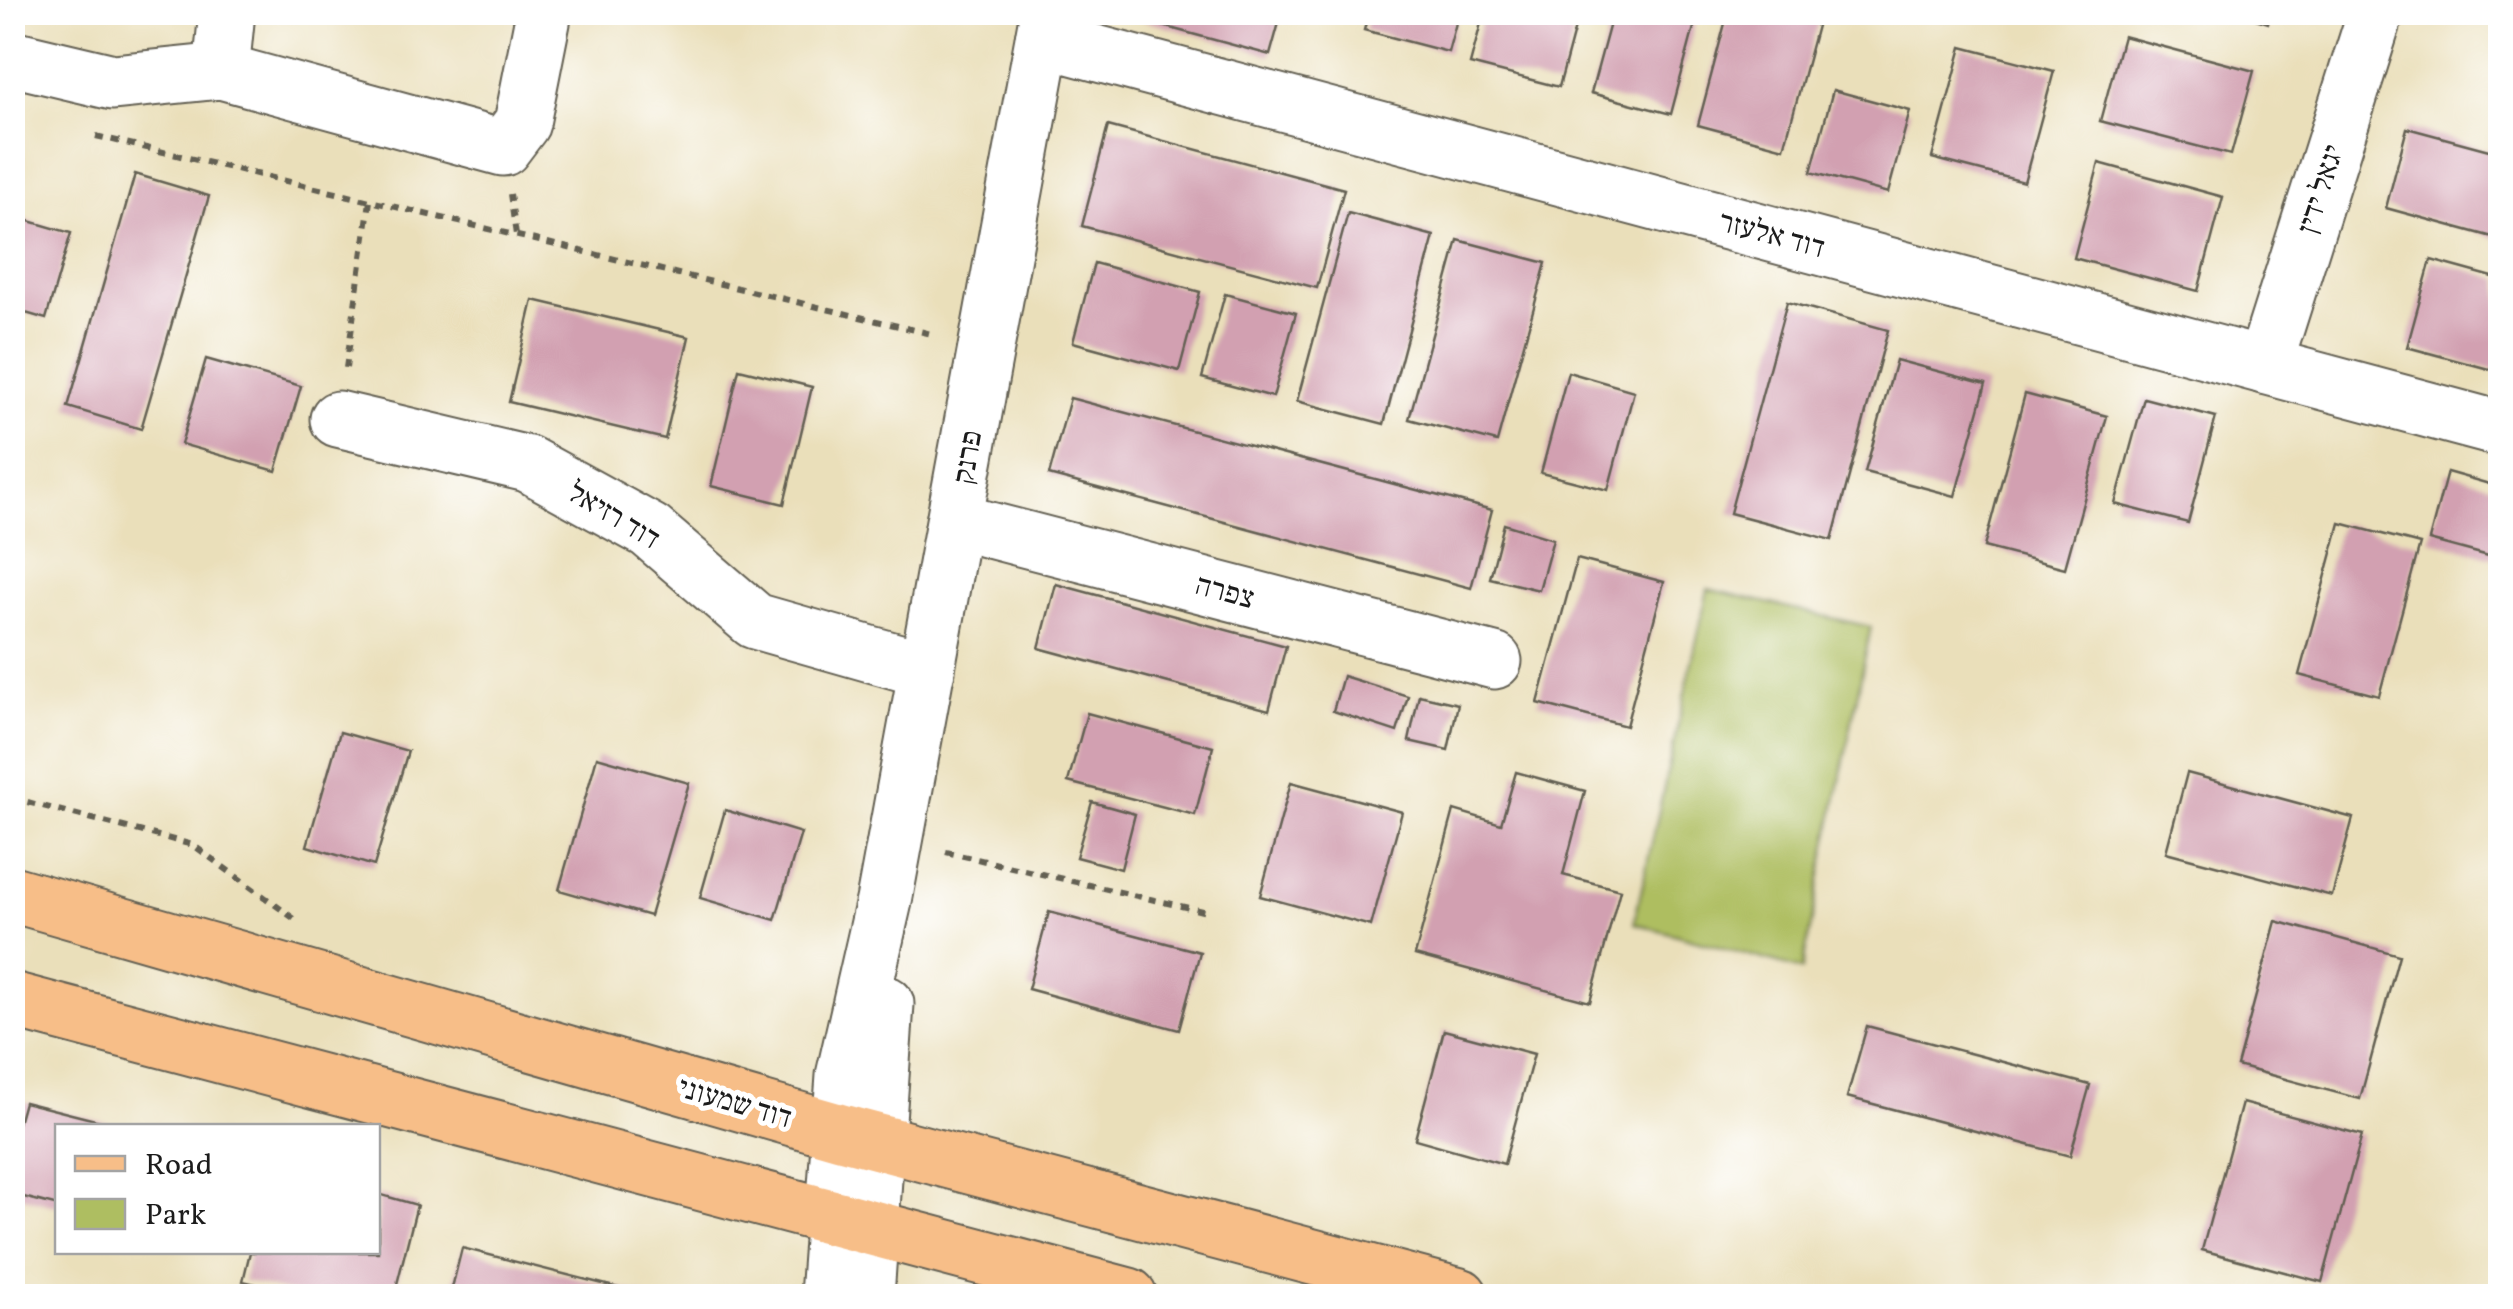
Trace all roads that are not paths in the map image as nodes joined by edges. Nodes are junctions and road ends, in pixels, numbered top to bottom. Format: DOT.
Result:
graph roads {
  1 [pos="227,12"];
  2 [pos="544,12"];
  3 [pos="2376,12"];
  4 [pos="1046,26"];
  5 [pos="12,58"];
  6 [pos="221,71"];
  7 [pos="2264,366"];
  8 [pos="338,419"];
  9 [pos="2500,429"];
  10 [pos="956,520"];
  11 [pos="1494,662"];
  12 [pos="926,670"];
  13 [pos="12,894"];
  14 [pos="12,1000"];
  15 [pos="859,1137"];
  16 [pos="852,1222"];
  17 [pos="828,1296"];
  18 [pos="866,1296"];
  19 [pos="1129,1296"];
  20 [pos="1460,1296"];
  1 -- 6 [label="street"];
  2 -- 6 [label="street"];
  3 -- 7 [label="street, יגאל ידין"];
  4 -- 7 [label="street, דוד אלעזר"];
  4 -- 10 [label="street, פרנק"];
  5 -- 6 [label="street"];
  7 -- 9 [label="street, דוד אלעזר"];
  8 -- 12 [label="street, דוד רזיאל"];
  10 -- 11 [label="street, צפרה"];
  10 -- 12 [label="street, פרנק"];
  12 -- 15 [label="street, פרנק"];
  13 -- 15 [label="main road, דוד שמעוני"];
  14 -- 16 [label="main road"];
  15 -- 16 [label="street, פרנק"];
  15 -- 20 [label="main road, דוד שמעוני"];
  16 -- 17 [label="street, פרנק"];
  16 -- 18 [label="street, פרנק"];
  16 -- 19 [label="main road"];
}
